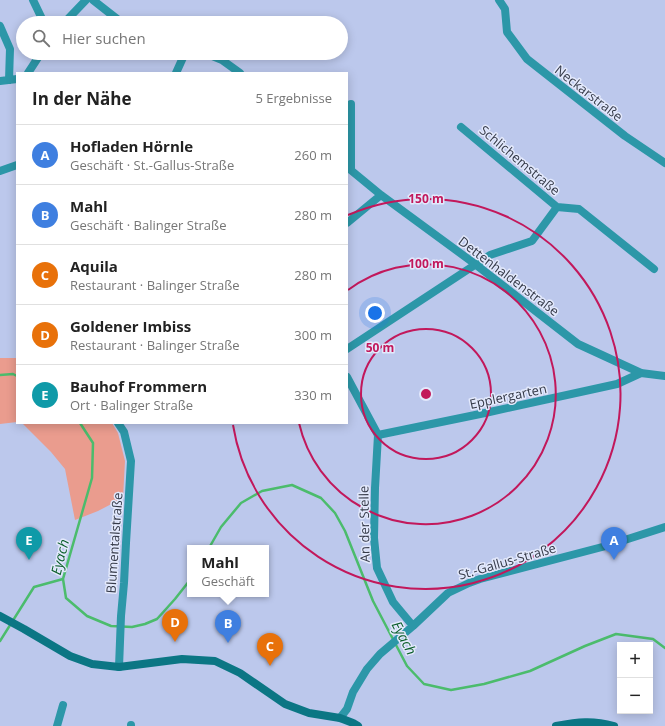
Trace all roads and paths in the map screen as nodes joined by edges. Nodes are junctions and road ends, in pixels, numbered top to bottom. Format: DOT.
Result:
graph roads {
  1 [pos="33,0"];
  2 [pos="86,0"];
  3 [pos="93,0"];
  4 [pos="499,0"];
  5 [pos="41,16"];
  6 [pos="71,16"];
  7 [pos="113,16"];
  8 [pos="0,26"];
  9 [pos="36,60"];
  10 [pos="182,60"];
  11 [pos="222,60"];
  12 [pos="29,72"];
  13 [pos="176,72"];
  14 [pos="239,72"];
  15 [pos="13,80"];
  16 [pos="0,81"];
  17 [pos="351,104"];
  18 [pos="461,127"];
  19 [pos="665,163"];
  20 [pos="16,165"];
  21 [pos="349,169"];
  22 [pos="0,172"];
  23 [pos="381,195"];
  24 [pos="557,207"];
  25 [pos="348,222"];
  26 [pos="475,264"];
  27 [pos="654,270"];
  28 [pos="348,348"];
  29 [pos="641,373"];
  30 [pos="665,376"];
  31 [pos="348,379"];
  32 [pos="119,424"];
  33 [pos="378,435"];
  34 [pos="665,527"];
  35 [pos="3,618"];
  36 [pos="410,628"];
  37 [pos="119,667"];
  38 [pos="63,705"];
  39 [pos="340,718"];
  40 [pos="57,726"];
  41 [pos="358,726"];
  42 [pos="556,726"];
  43 [pos="614,726"];
  1 -- 5 [label="street"];
  2 -- 6 [label="street"];
  3 -- 7 [label="street"];
  4 -- 19 [label="street, Neckarstraße"];
  8 -- 15 [label="street"];
  9 -- 12 [label="street"];
  10 -- 13 [label="street"];
  11 -- 14 [label="street"];
  15 -- 16 [label="street"];
  17 -- 21 [label="street, Dettenhaldenstraße"];
  18 -- 24 [label="street, Schlichemstraße"];
  20 -- 22 [label="street"];
  21 -- 23 [label="street, Dettenhaldenstraße"];
  23 -- 25 [label="street"];
  23 -- 26 [label="street, Dettenhaldenstraße"];
  24 -- 26 [label="street, Schlichemstraße"];
  24 -- 27 [label="street"];
  26 -- 28 [label="street, Schlichemstraße"];
  26 -- 29 [label="street, Dettenhaldenstraße"];
  29 -- 30 [label="street, Dettenhaldenstraße"];
  29 -- 33 [label="street, Epplergarten"];
  31 -- 33 [label="street"];
  32 -- 37 [label="street, Blumentalstraße"];
  33 -- 36 [label="street, An der Stelle"];
  34 -- 36 [label="street, St.-Gallus-Straße"];
  35 -- 37 [label="main road"];
  36 -- 39 [label="street, St.-Gallus-Straße"];
  37 -- 39 [label="main road"];
  38 -- 40 [label="street"];
  39 -- 41 [label="main road"];
  42 -- 43 [label="main road"];
}
